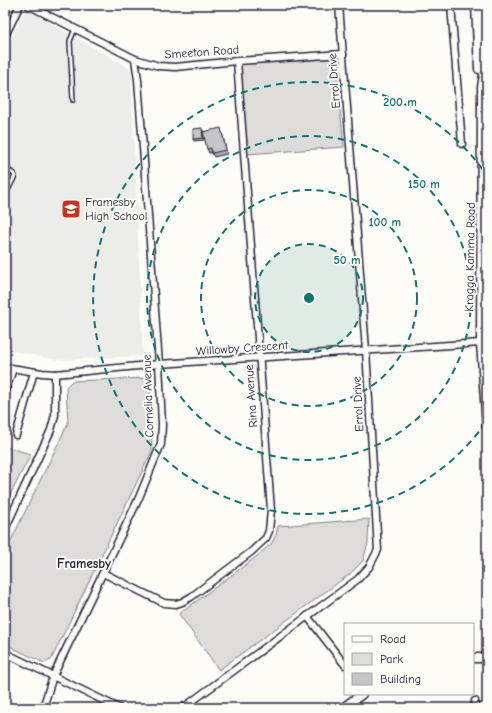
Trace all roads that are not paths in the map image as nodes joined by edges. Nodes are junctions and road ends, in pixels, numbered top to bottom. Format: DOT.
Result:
graph roads {
  1 [pos="20,5"];
  2 [pos="28,5"];
  3 [pos="339,5"];
  4 [pos="451,5"];
  5 [pos="476,5"];
  6 [pos="483,5"];
  7 [pos="483,14"];
  8 [pos="75,29"];
  9 [pos="5,36"];
  10 [pos="343,54"];
  11 [pos="135,59"];
  12 [pos="237,60"];
  13 [pos="72,100"];
  14 [pos="462,144"];
  15 [pos="5,169"];
  16 [pos="485,179"];
  17 [pos="5,190"];
  18 [pos="481,343"];
  19 [pos="366,350"];
  20 [pos="260,358"];
  21 [pos="159,364"];
  22 [pos="5,367"];
  23 [pos="13,369"];
  24 [pos="34,372"];
  25 [pos="55,374"];
  26 [pos="5,392"];
  27 [pos="487,427"];
  28 [pos="16,435"];
  29 [pos="5,528"];
  30 [pos="103,573"];
  31 [pos="307,616"];
  32 [pos="5,652"];
  33 [pos="474,658"];
  34 [pos="487,658"];
  35 [pos="344,664"];
  36 [pos="53,676"];
  37 [pos="361,695"];
  38 [pos="43,708"];
  39 [pos="119,708"];
  40 [pos="183,708"];
  41 [pos="343,708"];
  1 -- 9 [label="street"];
  2 -- 8 [label="street, Smeeton Road"];
  3 -- 10 [label="street, Errol Drive"];
  4 -- 14 [label="street"];
  5 -- 7 [label="main road, Kragga Kamma Road"];
  6 -- 7 [label="main road, Kragga Kamma Road"];
  7 -- 16 [label="main road, Kragga Kamma Road"];
  8 -- 11 [label="street, Smeeton Road"];
  8 -- 13 [label="lane"];
  10 -- 12 [label="street, Smeeton Road"];
  10 -- 19 [label="street, Errol Drive"];
  11 -- 12 [label="street, Smeeton Road"];
  11 -- 21 [label="street, Cornelia Avenue"];
  12 -- 20 [label="street, Rina Avenue"];
  15 -- 17 [label="lane"];
  16 -- 18 [label="main road, Kragga Kamma Road"];
  18 -- 19 [label="street, Willowby Crescent"];
  18 -- 27 [label="main road, Kragga Kamma Road"];
  19 -- 20 [label="street, Willowby Crescent"];
  19 -- 31 [label="street, Errol Drive"];
  20 -- 21 [label="street, Willowby Crescent"];
  20 -- 30 [label="street, Rina Avenue"];
  21 -- 25 [label="street, Willowby Crescent"];
  21 -- 30 [label="street, Cornelia Avenue"];
  22 -- 23 [label="street, Willowby Crescent"];
  23 -- 24 [label="street, Willowby Crescent"];
  23 -- 26 [label="street"];
  24 -- 25 [label="street, Willowby Crescent"];
  24 -- 28 [label="street"];
  25 -- 29 [label="street"];
  30 -- 36 [label="street, Cornelia Avenue"];
  31 -- 35 [label="street"];
  31 -- 40 [label="street, Errol Drive"];
  32 -- 36 [label="street"];
  33 -- 34 [label="main road"];
  36 -- 38 [label="street, Cornelia Avenue"];
  36 -- 39 [label="street"];
  37 -- 41 [label="main road"];
}
